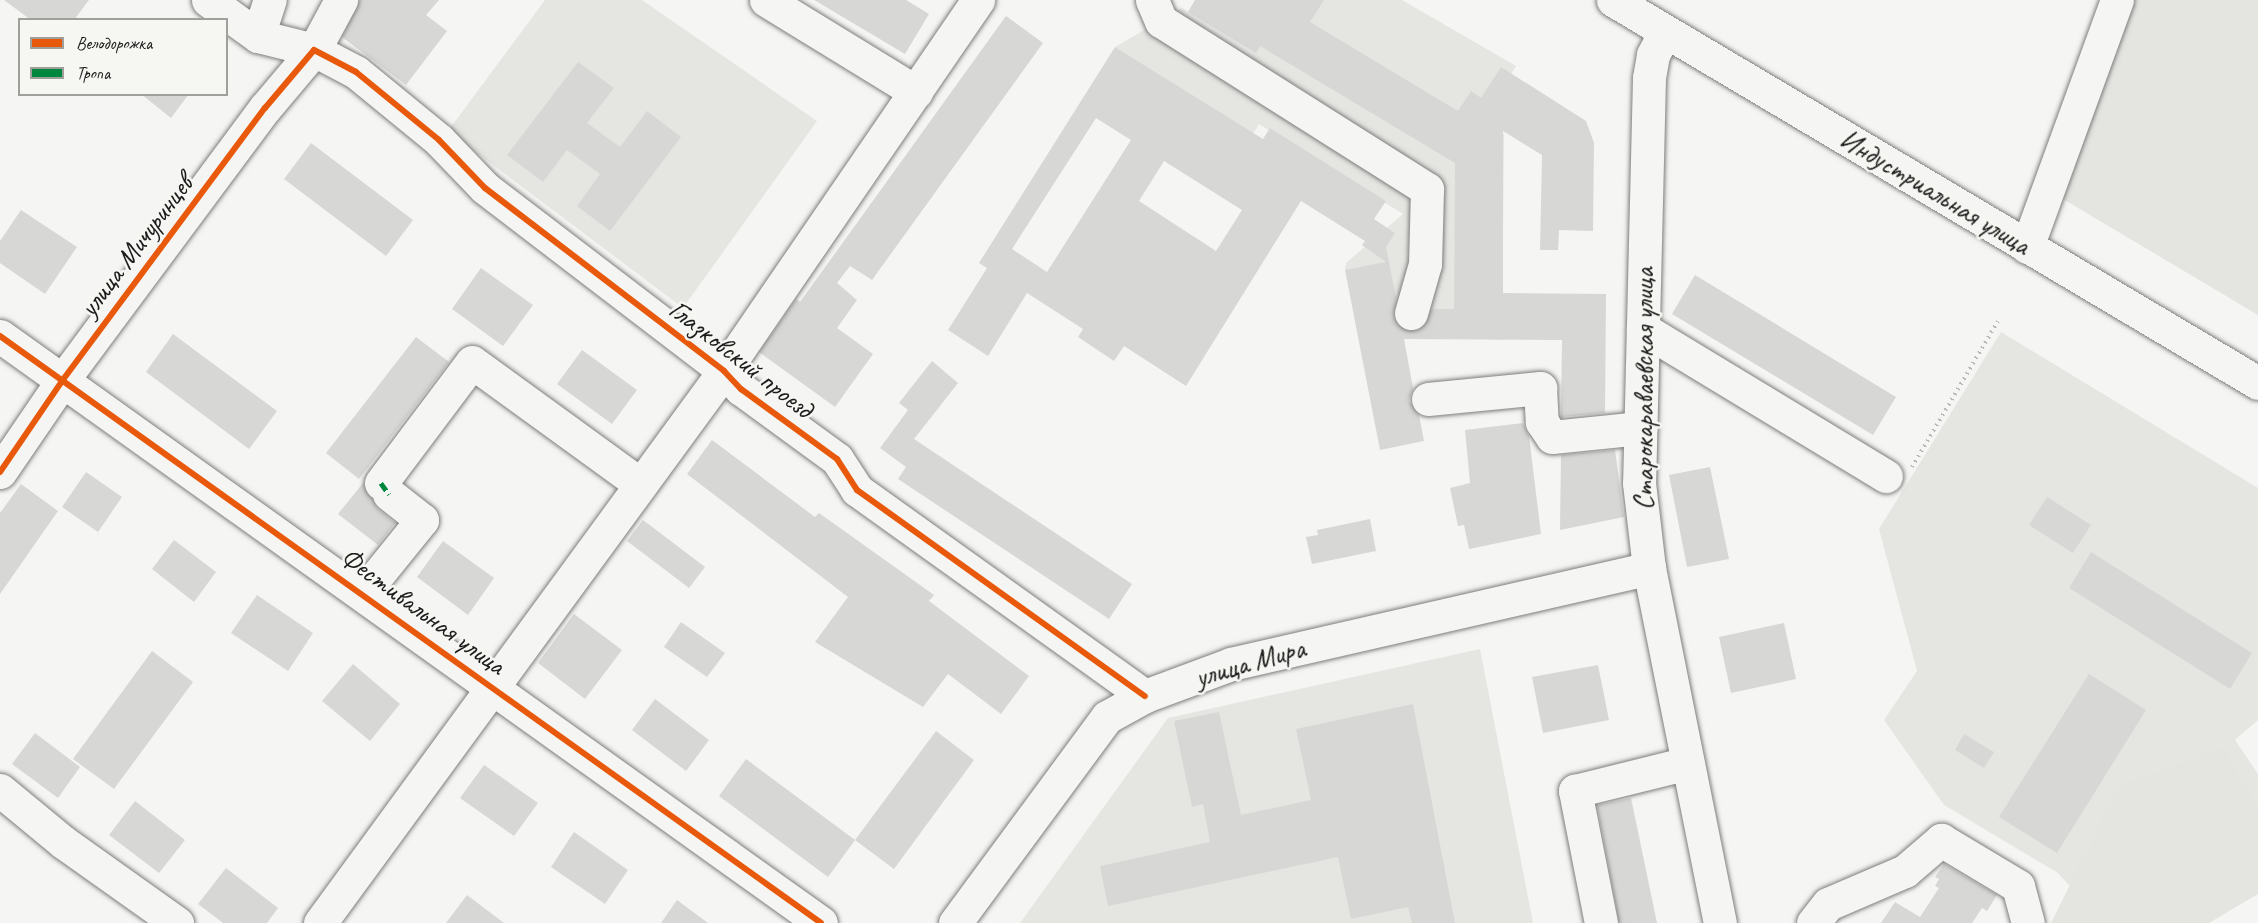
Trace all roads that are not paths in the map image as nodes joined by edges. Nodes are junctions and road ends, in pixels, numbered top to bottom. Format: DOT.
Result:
graph roads {
  1 [pos="208,0"];
  2 [pos="269,0"];
  3 [pos="341,0"];
  4 [pos="766,0"];
  5 [pos="978,0"];
  6 [pos="1152,0"];
  7 [pos="2117,0"];
  8 [pos="1624,3"];
  9 [pos="1665,32"];
  10 [pos="258,36"];
  11 [pos="314,50"];
  12 [pos="916,92"];
  13 [pos="2027,246"];
  14 [pos="1411,313"];
  15 [pos="1643,329"];
  16 [pos="0,336"];
  17 [pos="724,371"];
  18 [pos="62,381"];
  19 [pos="2258,383"];
  20 [pos="1428,399"];
  21 [pos="1641,428"];
  22 [pos="0,472"];
  23 [pos="1886,476"];
  24 [pos="640,483"];
  25 [pos="1649,568"];
  26 [pos="363,593"];
  27 [pos="495,688"];
  28 [pos="1145,696"];
  29 [pos="1688,764"];
  30 [pos="0,790"];
  31 [pos="177,923"];
  32 [pos="320,923"];
  33 [pos="821,923"];
  34 [pos="955,923"];
  35 [pos="1601,923"];
  36 [pos="1720,923"];
  37 [pos="1813,923"];
  38 [pos="2028,923"];
  1 -- 10 [label="main road, Глазковский проезд"];
  2 -- 10 [label="main road"];
  3 -- 11 [label="main road, улица Мичуринцев"];
  4 -- 12 [label="main road"];
  5 -- 12 [label="main road"];
  6 -- 14 [label="main road"];
  7 -- 13 [label="main road"];
  8 -- 9 [label="main road, Индустриальная улица"];
  9 -- 13 [label="main road, Индустриальная улица"];
  9 -- 15 [label="main road, Старокараваевская улица"];
  10 -- 11 [label="main road, Глазковский проезд"];
  11 -- 17 [label="main road, Глазковский проезд"];
  11 -- 18 [label="main road, улица Мичуринцев"];
  12 -- 17 [label="main road"];
  13 -- 19 [label="main road, Индустриальная улица"];
  15 -- 21 [label="main road, Старокараваевская улица"];
  15 -- 23 [label="main road"];
  16 -- 18 [label="main road, Фестивальная улица"];
  17 -- 24 [label="main road"];
  17 -- 28 [label="main road, Глазковский проезд"];
  18 -- 22 [label="main road, улица Мичуринцев"];
  18 -- 26 [label="main road, Фестивальная улица"];
  20 -- 21 [label="main road"];
  21 -- 25 [label="main road, Старокараваевская улица"];
  24 -- 26 [label="main road"];
  24 -- 27 [label="main road"];
  25 -- 28 [label="main road, улица Мира"];
  25 -- 29 [label="main road, Старокараваевская улица"];
  26 -- 27 [label="main road, Фестивальная улица"];
  27 -- 32 [label="main road"];
  27 -- 33 [label="main road, Фестивальная улица"];
  28 -- 34 [label="main road, улица Мира"];
  29 -- 35 [label="main road"];
  29 -- 36 [label="main road, Старокараваевская улица"];
  30 -- 31 [label="main road"];
  37 -- 38 [label="main road"];
}
